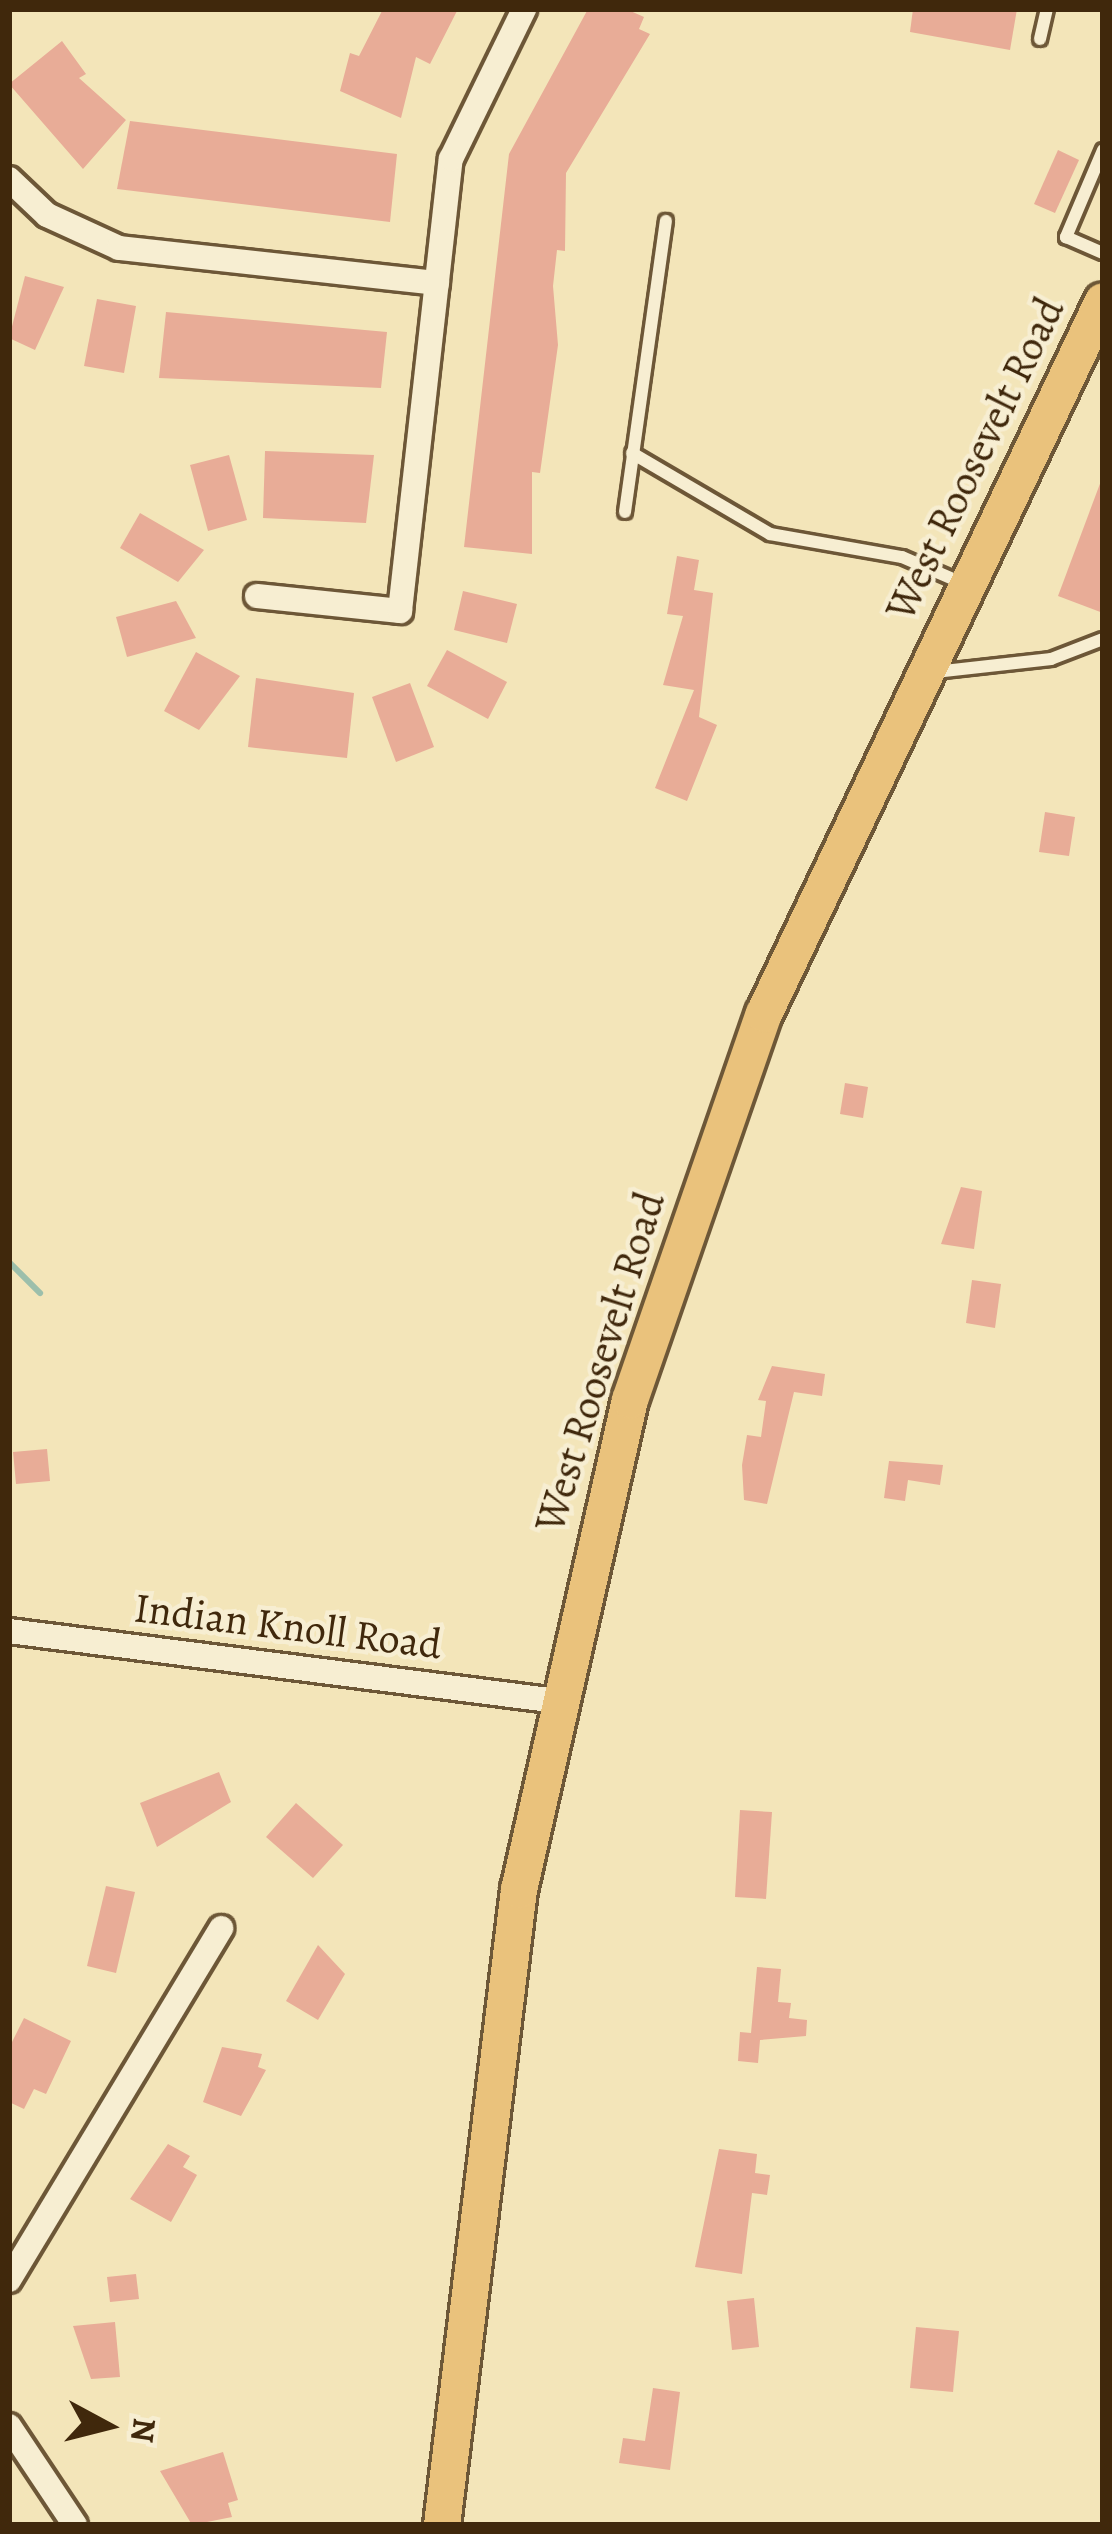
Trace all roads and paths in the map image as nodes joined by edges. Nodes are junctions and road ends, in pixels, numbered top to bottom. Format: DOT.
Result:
graph roads {
  1 [pos="524,9"];
  2 [pos="1046,9"];
  3 [pos="1040,39"];
  4 [pos="1103,150"];
  5 [pos="9,179"];
  6 [pos="666,221"];
  7 [pos="1103,253"];
  8 [pos="436,283"];
  9 [pos="1103,301"];
  10 [pos="632,453"];
  11 [pos="625,512"];
  12 [pos="963,584"];
  13 [pos="256,596"];
  14 [pos="1103,639"];
  15 [pos="920,674"];
  16 [pos="9,1630"];
  17 [pos="557,1701"];
  18 [pos="221,1928"];
  19 [pos="9,2279"];
  20 [pos="9,2426"];
  21 [pos="76,2525"];
  22 [pos="442,2525"];
  1 -- 8 [label="street"];
  2 -- 3 [label="lane"];
  4 -- 7 [label="lane"];
  5 -- 8 [label="street"];
  6 -- 10 [label="lane"];
  8 -- 13 [label="street"];
  9 -- 12 [label="main road, West Roosevelt Road"];
  10 -- 11 [label="lane"];
  10 -- 12 [label="lane"];
  12 -- 15 [label="main road, West Roosevelt Road"];
  14 -- 15 [label="lane"];
  15 -- 17 [label="main road, West Roosevelt Road"];
  16 -- 17 [label="street, Indian Knoll Road"];
  17 -- 22 [label="main road, West Roosevelt Road"];
  18 -- 19 [label="street"];
  20 -- 21 [label="street"];
}
